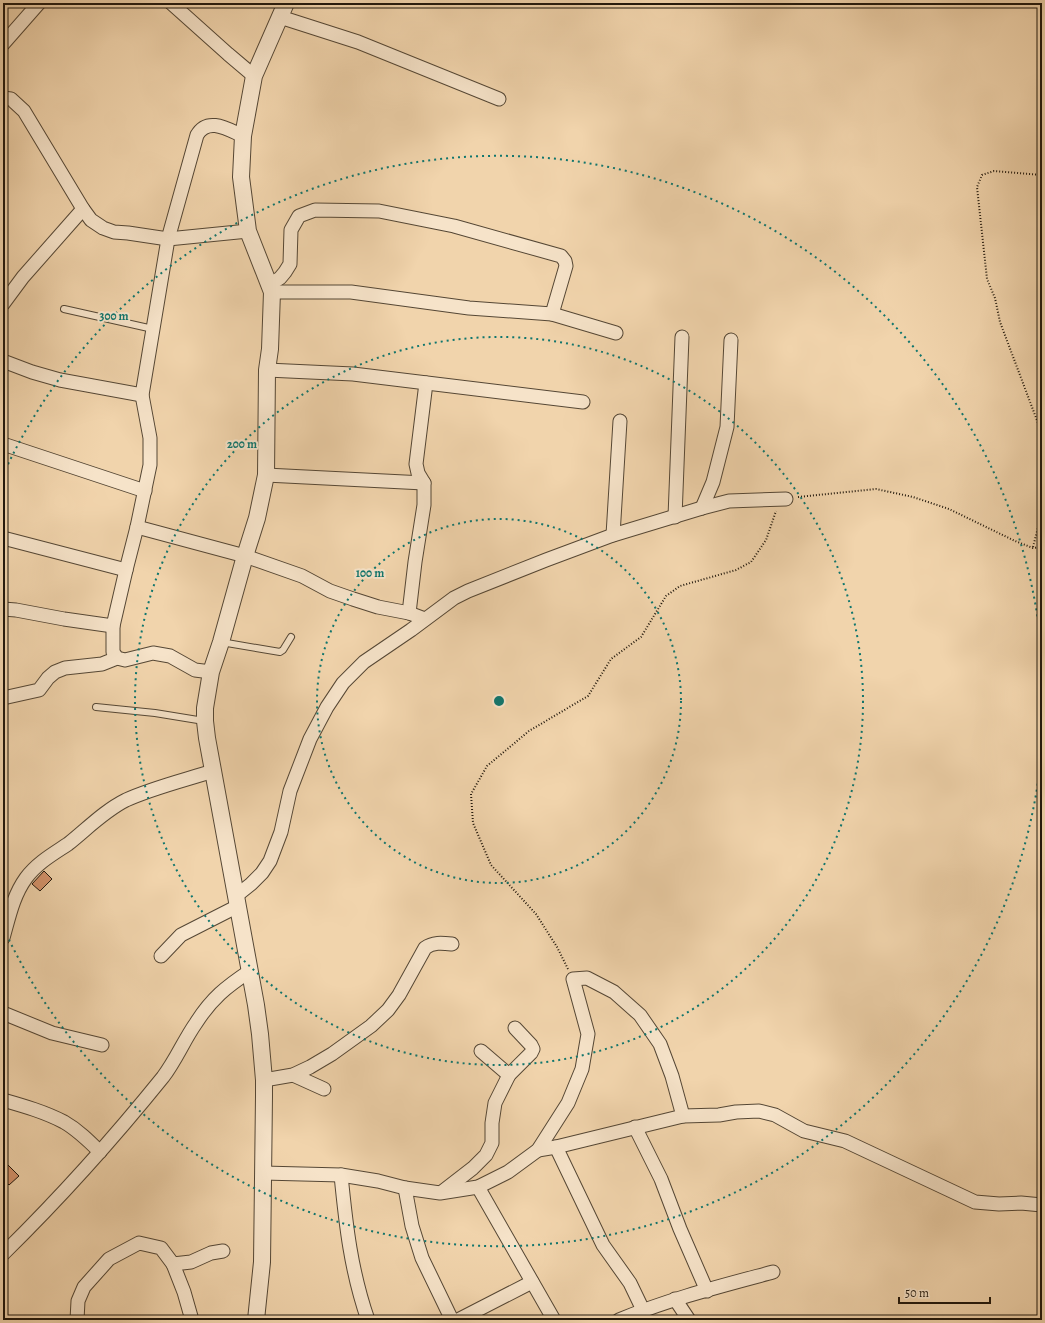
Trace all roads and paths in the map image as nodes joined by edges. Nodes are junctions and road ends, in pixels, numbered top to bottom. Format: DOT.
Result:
graph roads {
  1 [pos="39,3"];
  2 [pos="171,3"];
  3 [pos="285,6"];
  4 [pos="3,44"];
  5 [pos="254,76"];
  6 [pos="3,98"];
  7 [pos="499,99"];
  8 [pos="243,136"];
  9 [pos="1042,175"];
  10 [pos="83,209"];
  11 [pos="248,232"];
  12 [pos="168,239"];
  13 [pos="271,288"];
  14 [pos="3,304"];
  15 [pos="64,309"];
  16 [pos="552,314"];
  17 [pos="153,329"];
  18 [pos="616,332"];
  19 [pos="682,337"];
  20 [pos="731,340"];
  21 [pos="3,361"];
  22 [pos="267,370"];
  23 [pos="426,383"];
  24 [pos="142,395"];
  25 [pos="583,402"];
  26 [pos="620,421"];
  27 [pos="1042,440"];
  28 [pos="3,444"];
  29 [pos="266,475"];
  30 [pos="424,483"];
  31 [pos="145,491"];
  32 [pos="786,499"];
  33 [pos="702,508"];
  34 [pos="1042,512"];
  35 [pos="675,517"];
  36 [pos="137,527"];
  37 [pos="613,535"];
  38 [pos="3,538"];
  39 [pos="1042,546"];
  40 [pos="1033,548"];
  41 [pos="245,556"];
  42 [pos="126,570"];
  43 [pos="3,609"];
  44 [pos="409,614"];
  45 [pos="426,619"];
  46 [pos="113,626"];
  47 [pos="291,637"];
  48 [pos="221,642"];
  49 [pos="117,658"];
  50 [pos="211,672"];
  51 [pos="3,698"];
  52 [pos="96,707"];
  53 [pos="205,721"];
  54 [pos="213,772"];
  55 [pos="237,901"];
  56 [pos="8,903"];
  57 [pos="3,938"];
  58 [pos="452,944"];
  59 [pos="161,956"];
  60 [pos="250,972"];
  61 [pos="573,979"];
  62 [pos="3,1013"];
  63 [pos="515,1028"];
  64 [pos="102,1045"];
  65 [pos="480,1051"];
  66 [pos="293,1075"];
  67 [pos="508,1075"];
  68 [pos="264,1080"];
  69 [pos="324,1089"];
  70 [pos="3,1100"];
  71 [pos="683,1116"];
  72 [pos="635,1127"];
  73 [pos="556,1147"];
  74 [pos="538,1150"];
  75 [pos="100,1152"];
  76 [pos="263,1173"];
  77 [pos="341,1175"];
  78 [pos="478,1187"];
  79 [pos="405,1188"];
  80 [pos="440,1193"];
  81 [pos="1042,1205"];
  82 [pos="224,1251"];
  83 [pos="3,1254"];
  84 [pos="173,1264"];
  85 [pos="773,1272"];
  86 [pos="532,1282"];
  87 [pos="707,1291"];
  88 [pos="675,1299"];
  89 [pos="643,1310"];
  90 [pos="77,1320"];
  91 [pos="192,1320"];
  92 [pos="256,1320"];
  93 [pos="368,1320"];
  94 [pos="452,1320"];
  95 [pos="458,1320"];
  96 [pos="554,1320"];
  97 [pos="619,1320"];
  98 [pos="689,1320"];
  1 -- 4 [label="street"];
  2 -- 5 [label="street"];
  3 -- 5 [label="street"];
  3 -- 7 [label="street"];
  5 -- 8 [label="street"];
  6 -- 10 [label="street"];
  8 -- 11 [label="street"];
  8 -- 12 [label="street"];
  9 -- 27 [label="path"];
  10 -- 12 [label="street"];
  10 -- 14 [label="street"];
  11 -- 12 [label="street"];
  11 -- 13 [label="street"];
  12 -- 17 [label="street"];
  13 -- 16 [label="street"];
  13 -- 16 [label="street"];
  13 -- 22 [label="street"];
  15 -- 17 [label="lane"];
  16 -- 18 [label="street"];
  17 -- 24 [label="street"];
  19 -- 35 [label="street"];
  20 -- 33 [label="street"];
  21 -- 24 [label="street"];
  22 -- 23 [label="street"];
  22 -- 29 [label="street"];
  23 -- 25 [label="street"];
  23 -- 30 [label="street"];
  24 -- 31 [label="street"];
  26 -- 37 [label="street"];
  28 -- 31 [label="street"];
  29 -- 30 [label="street"];
  29 -- 41 [label="street"];
  30 -- 44 [label="street"];
  31 -- 36 [label="street"];
  32 -- 33 [label="street"];
  32 -- 40 [label="path"];
  32 -- 61 [label="path"];
  33 -- 35 [label="street"];
  34 -- 40 [label="path"];
  35 -- 37 [label="street"];
  36 -- 41 [label="street"];
  36 -- 42 [label="street"];
  37 -- 45 [label="street"];
  38 -- 42 [label="street"];
  39 -- 40 [label="path"];
  41 -- 44 [label="street"];
  41 -- 48 [label="street"];
  42 -- 46 [label="street"];
  43 -- 46 [label="street"];
  44 -- 45 [label="street"];
  45 -- 55 [label="street"];
  46 -- 49 [label="street"];
  47 -- 48 [label="lane"];
  48 -- 50 [label="street"];
  49 -- 50 [label="street"];
  49 -- 51 [label="street"];
  50 -- 53 [label="street"];
  52 -- 53 [label="lane"];
  53 -- 54 [label="street"];
  54 -- 55 [label="street"];
  54 -- 56 [label="street"];
  55 -- 59 [label="street"];
  55 -- 60 [label="street"];
  56 -- 57 [label="street"];
  58 -- 66 [label="street"];
  60 -- 68 [label="street"];
  60 -- 75 [label="street"];
  61 -- 71 [label="street"];
  61 -- 74 [label="street"];
  62 -- 64 [label="street"];
  63 -- 67 [label="street"];
  65 -- 67 [label="street"];
  66 -- 68 [label="street"];
  66 -- 69 [label="street"];
  67 -- 80 [label="street"];
  68 -- 76 [label="street"];
  70 -- 75 [label="street"];
  71 -- 72 [label="street"];
  71 -- 81 [label="street"];
  72 -- 73 [label="street"];
  72 -- 87 [label="street"];
  73 -- 74 [label="street"];
  73 -- 89 [label="street"];
  74 -- 78 [label="street"];
  75 -- 83 [label="street"];
  76 -- 77 [label="street"];
  76 -- 92 [label="street"];
  77 -- 79 [label="street"];
  77 -- 93 [label="street"];
  78 -- 80 [label="street"];
  78 -- 86 [label="street"];
  79 -- 80 [label="street"];
  79 -- 94 [label="street"];
  82 -- 84 [label="street"];
  84 -- 90 [label="street"];
  84 -- 91 [label="street"];
  85 -- 87 [label="street"];
  86 -- 95 [label="street"];
  86 -- 96 [label="street"];
  87 -- 88 [label="street"];
  88 -- 89 [label="street"];
  88 -- 98 [label="street"];
  89 -- 97 [label="street"];
}
